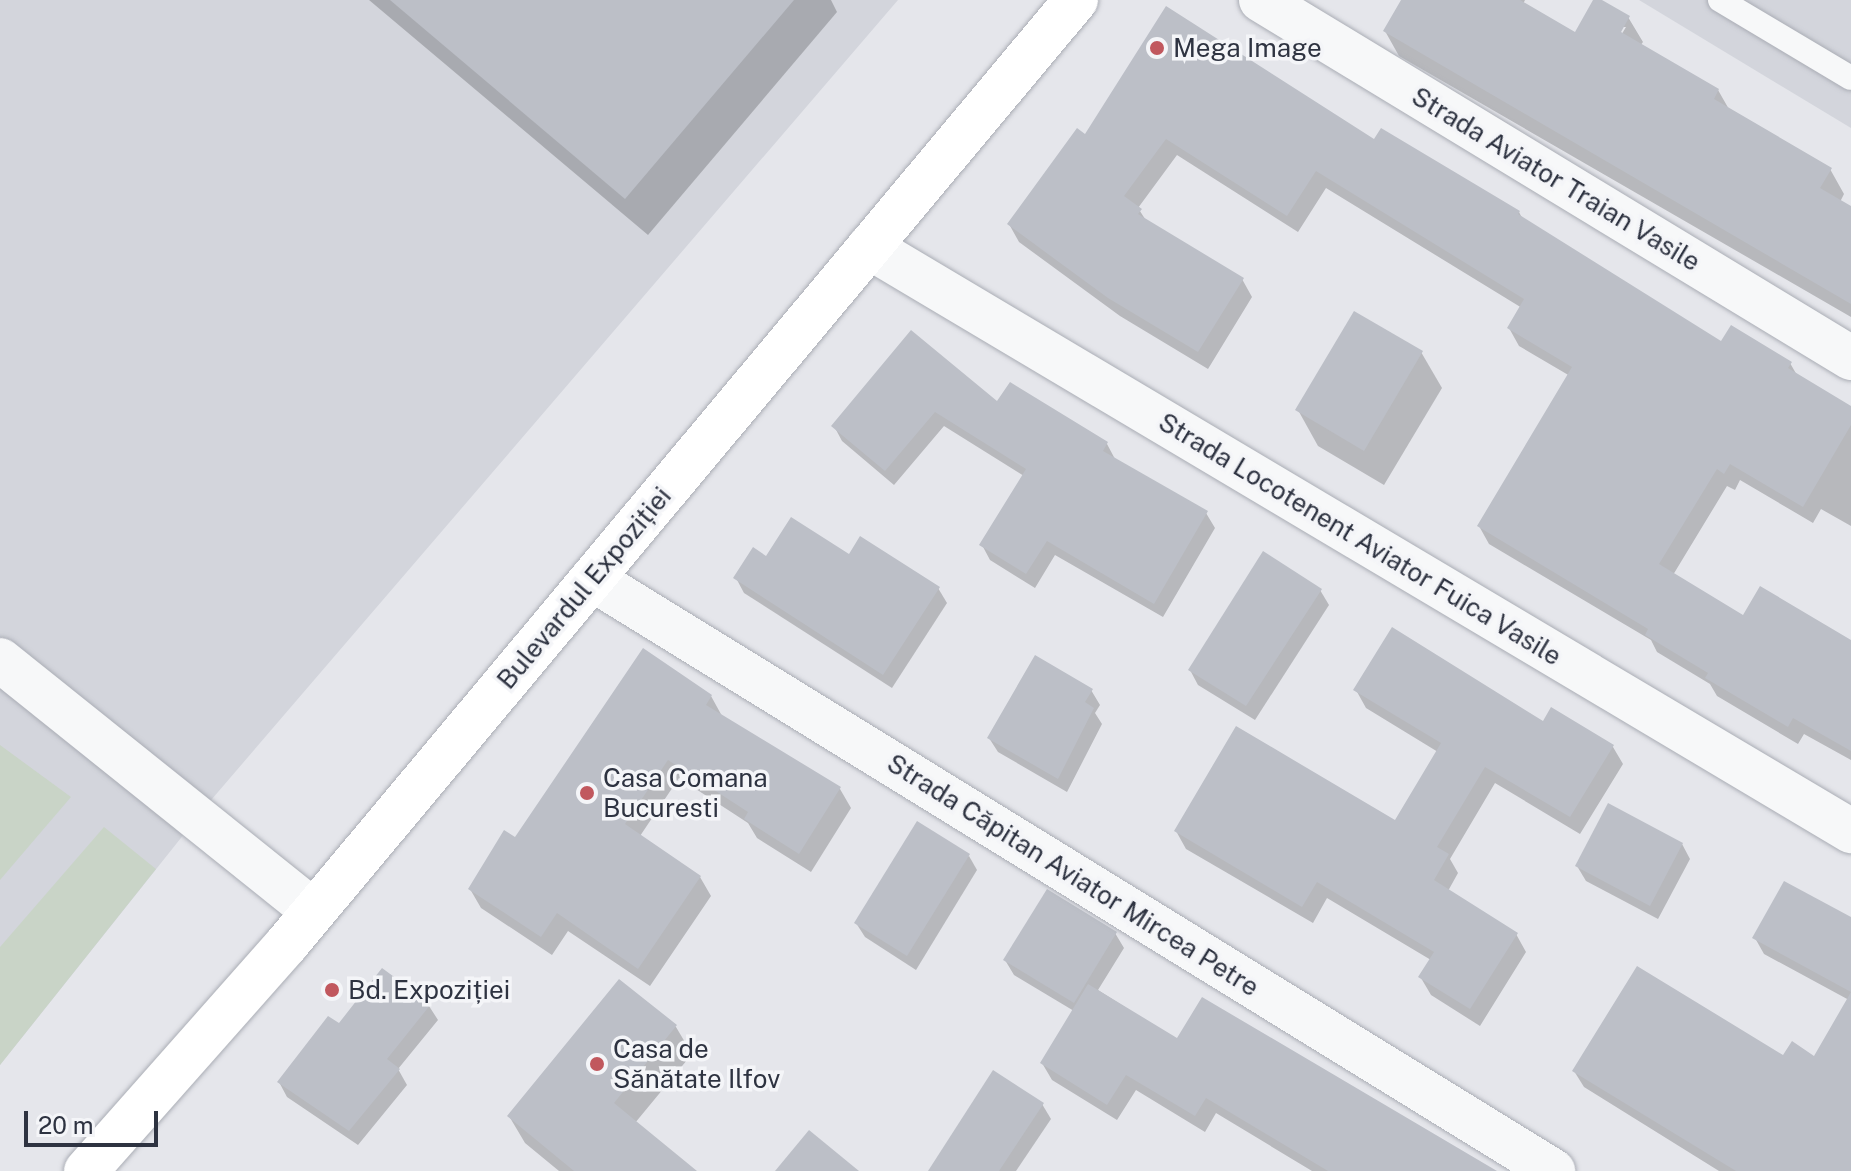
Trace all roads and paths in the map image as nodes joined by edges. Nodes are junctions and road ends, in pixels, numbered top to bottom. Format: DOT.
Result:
graph roads {
  1 [pos="1076,0"];
  2 [pos="1261,0"];
  3 [pos="1720,0"];
  4 [pos="1851,78"];
  5 [pos="869,247"];
  6 [pos="1851,358"];
  7 [pos="592,579"];
  8 [pos="0,660"];
  9 [pos="1851,831"];
  10 [pos="313,911"];
  11 [pos="86,1171"];
  12 [pos="1553,1171"];
  1 -- 5 [label="street, Bulevardul Expoziției"];
  2 -- 6 [label="street, Strada Aviator Traian Vasile"];
  3 -- 4 [label="lane"];
  5 -- 7 [label="street, Bulevardul Expoziției"];
  5 -- 9 [label="street, Strada Locotenent Aviator Fuica Vasile"];
  7 -- 10 [label="street, Bulevardul Expoziției"];
  7 -- 12 [label="street, Strada Căpitan Aviator Mircea Petre"];
  8 -- 10 [label="street"];
  10 -- 11 [label="street, Bulevardul Expoziției"];
}
